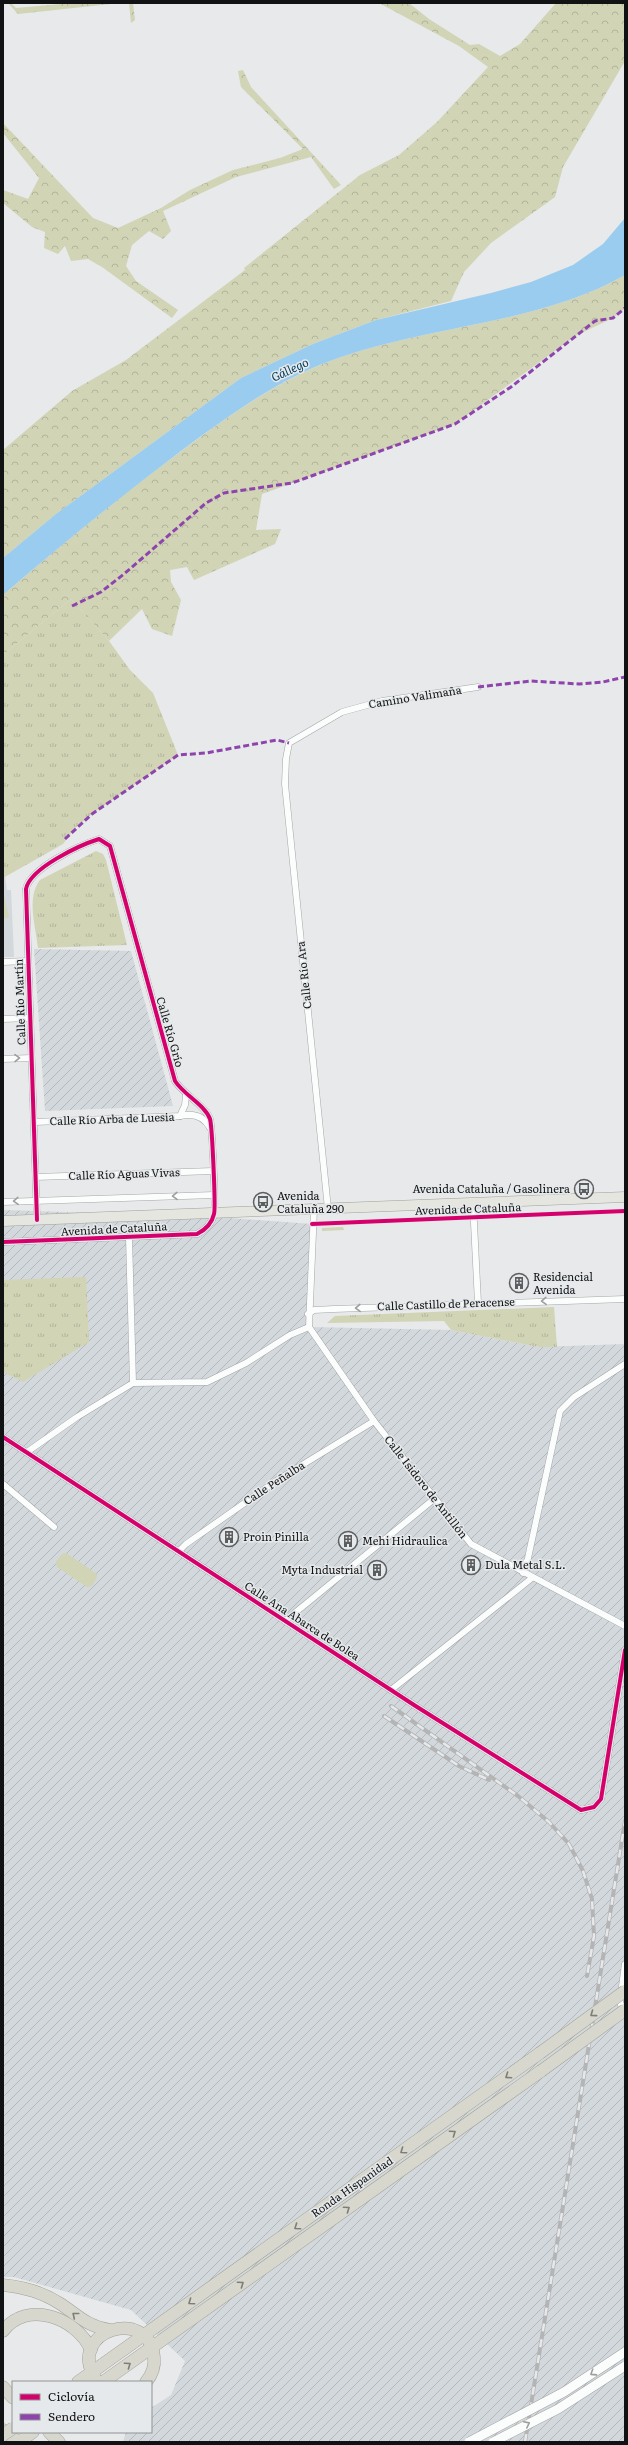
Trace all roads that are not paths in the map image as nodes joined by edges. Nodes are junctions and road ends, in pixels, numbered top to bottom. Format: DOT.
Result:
graph roads {
  1 [pos="478,687"];
  2 [pos="289,742"];
  3 [pos="110,846"];
  4 [pos="27,961"];
  5 [pos="3,962"];
  6 [pos="29,1018"];
  7 [pos="3,1019"];
  8 [pos="31,1058"];
  9 [pos="3,1059"];
  10 [pos="186,1095"];
  11 [pos="192,1099"];
  12 [pos="189,1114"];
  13 [pos="180,1116"];
  14 [pos="35,1122"];
  15 [pos="211,1130"];
  16 [pos="213,1171"];
  17 [pos="36,1177"];
  18 [pos="214,1195"];
  19 [pos="625,1197"];
  20 [pos="36,1200"];
  21 [pos="3,1202"];
  22 [pos="473,1202"];
  23 [pos="328,1208"];
  24 [pos="314,1209"];
  25 [pos="214,1213"];
  26 [pos="37,1220"];
  27 [pos="3,1221"];
  28 [pos="128,1238"];
  29 [pos="3,1242"];
  30 [pos="625,1299"];
  31 [pos="478,1303"];
  32 [pos="311,1308"];
  33 [pos="309,1327"];
  34 [pos="625,1364"];
  35 [pos="133,1383"];
  36 [pos="374,1421"];
  37 [pos="3,1437"];
  38 [pos="27,1452"];
  39 [pos="3,1484"];
  40 [pos="434,1498"];
  41 [pos="54,1527"];
  42 [pos="179,1551"];
  43 [pos="523,1573"];
  44 [pos="532,1578"];
  45 [pos="285,1621"];
  46 [pos="625,1626"];
  47 [pos="625,1650"];
  48 [pos="391,1690"];
  49 [pos="625,1964"];
  50 [pos="625,1992"];
  51 [pos="625,2010"];
  52 [pos="625,2014"];
  53 [pos="3,2285"];
  54 [pos="3,2330"];
  55 [pos="110,2330"];
  56 [pos="144,2336"];
  57 [pos="152,2348"];
  58 [pos="91,2350"];
  59 [pos="625,2352"];
  60 [pos="625,2366"];
  61 [pos="95,2377"];
  62 [pos="81,2381"];
  63 [pos="104,2381"];
  64 [pos="147,2381"];
  65 [pos="3,2387"];
  66 [pos="12,2397"];
  67 [pos="12,2429"];
  68 [pos="3,2430"];
  69 [pos="32,2433"];
  70 [pos="50,2433"];
  71 [pos="3,2436"];
  72 [pos="18,2442"];
  73 [pos="59,2442"];
  74 [pos="470,2442"];
  75 [pos="493,2442"];
  1 -- 2 [label="street, Camino Valimaña"];
  2 -- 23 [label="street, Calle Río Ara"];
  3 -- 4 [label="street, Calle Río Martín"];
  3 -- 10 [label="street, Calle Río Grío"];
  4 -- 5 [label="street"];
  4 -- 6 [label="street, Calle Río Martín"];
  6 -- 7 [label="street"];
  6 -- 8 [label="street, Calle Río Martín"];
  9 -- 8 [label="street, one-way"];
  8 -- 14 [label="street, Calle Río Martín"];
  10 -- 11 [label="street, Calle Río Grío"];
  10 -- 13 [label="street"];
  11 -- 12 [label="street, Calle Río Arba de Luesia"];
  11 -- 15 [label="street, Calle Río Grío"];
  12 -- 13 [label="street, Calle Río Arba de Luesia"];
  12 -- 15 [label="street, Calle Río Arba de Luesia"];
  13 -- 14 [label="street, Calle Río Arba de Luesia"];
  14 -- 17 [label="street, Calle Río Martín"];
  15 -- 16 [label="street, Calle Río Grío"];
  16 -- 17 [label="street, Calle Río Aguas Vivas"];
  16 -- 18 [label="street, Calle Río Grío"];
  17 -- 20 [label="street, Calle Río Martín"];
  18 -- 20 [label="street, one-way"];
  18 -- 25 [label="street, Calle Río Grío"];
  19 -- 22 [label="main road, Avenida de Cataluña"];
  20 -- 21 [label="street, one-way"];
  20 -- 26 [label="street, Calle Río Martín"];
  22 -- 23 [label="main road, Avenida de Cataluña"];
  22 -- 31 [label="street"];
  23 -- 24 [label="main road, Avenida de Cataluña"];
  24 -- 25 [label="main road, Avenida de Cataluña"];
  24 -- 32 [label="street"];
  25 -- 26 [label="main road, Avenida de Cataluña"];
  25 -- 28 [label="street, Avenida de Cataluña"];
  26 -- 27 [label="main road, Avenida de Cataluña"];
  28 -- 29 [label="street, Avenida de Cataluña"];
  28 -- 35 [label="street"];
  30 -- 31 [label="street, Calle Castillo de Peracense, one-way"];
  31 -- 32 [label="street, Calle Castillo de Peracense, one-way"];
  32 -- 33 [label="street"];
  33 -- 35 [label="street"];
  33 -- 36 [label="street, Calle Isidoro de Antillón"];
  34 -- 43 [label="street"];
  35 -- 38 [label="street"];
  36 -- 40 [label="street, Calle Isidoro de Antillón"];
  36 -- 42 [label="street, Calle Peñalba"];
  37 -- 38 [label="street, Calle Ana Abarca de Bolea"];
  38 -- 42 [label="street, Calle Ana Abarca de Bolea"];
  39 -- 41 [label="street"];
  40 -- 43 [label="street, Calle Isidoro de Antillón"];
  40 -- 45 [label="street"];
  42 -- 45 [label="street, Calle Ana Abarca de Bolea"];
  43 -- 44 [label="street, Calle Isidoro de Antillón"];
  44 -- 46 [label="street, Calle Isidoro de Antillón"];
  44 -- 48 [label="street"];
  45 -- 48 [label="street, Calle Ana Abarca de Bolea"];
  47 -- 48 [label="street, Calle Ana Abarca de Bolea"];
  49 -- 52 [label="street"];
  50 -- 56 [label="highway, Ronda Hispanidad, one-way, bridge"];
  57 -- 51 [label="highway, Ronda Hispanidad, one-way, bridge"];
  55 -- 53 [label="highway, one-way"];
  54 -- 58 [label="highway"];
  55 -- 56 [label="highway"];
  55 -- 58 [label="highway"];
  56 -- 57 [label="highway"];
  56 -- 61 [label="highway, Ronda Hispanidad"];
  63 -- 57 [label="highway, Ronda Hispanidad, one-way"];
  57 -- 64 [label="highway"];
  58 -- 61 [label="highway"];
  59 -- 74 [label="street, one-way, bridge"];
  75 -- 60 [label="street, one-way, bridge"];
  61 -- 62 [label="highway, Ronda Hispanidad"];
  65 -- 66 [label="highway"];
  67 -- 71 [label="highway, bridge"];
  68 -- 72 [label="highway"];
  69 -- 72 [label="highway"];
  70 -- 73 [label="highway"];
}
